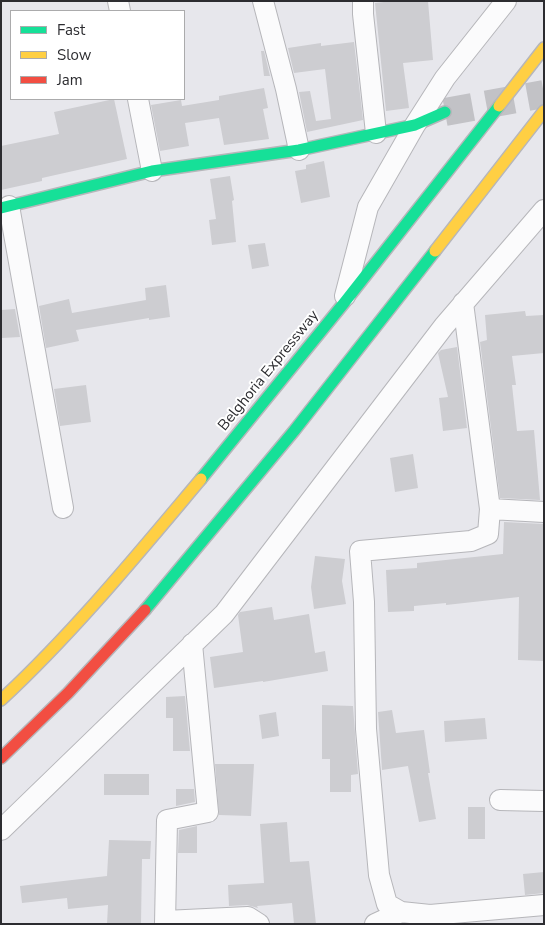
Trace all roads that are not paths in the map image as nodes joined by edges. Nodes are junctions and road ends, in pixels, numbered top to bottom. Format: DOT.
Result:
graph roads {
  1 [pos="263,1"];
  2 [pos="363,1"];
  3 [pos="506,1"];
  4 [pos="544,48"];
  5 [pos="138,100"];
  6 [pos="544,111"];
  7 [pos="444,112"];
  8 [pos="415,125"];
  9 [pos="376,133"];
  10 [pos="299,150"];
  11 [pos="152,171"];
  12 [pos="5,207"];
  13 [pos="544,210"];
  14 [pos="344,303"];
  15 [pos="463,304"];
  16 [pos="63,508"];
  17 [pos="490,509"];
  18 [pos="544,512"];
  19 [pos="192,644"];
  20 [pos="1,700"];
  21 [pos="1,758"];
  22 [pos="500,800"];
  23 [pos="544,801"];
  24 [pos="1,830"];
  25 [pos="544,905"];
  26 [pos="401,912"];
  27 [pos="165,923"];
  28 [pos="259,924"];
  29 [pos="375,924"];
  1 -- 10 [label="street"];
  2 -- 9 [label="street"];
  3 -- 8 [label="street"];
  4 -- 14 [label="main road, Belghoria Expressway"];
  5 -- 11 [label="street"];
  6 -- 21 [label="main road"];
  7 -- 8 [label="main road"];
  8 -- 9 [label="main road"];
  8 -- 14 [label="street"];
  9 -- 10 [label="main road"];
  10 -- 11 [label="main road"];
  11 -- 12 [label="main road"];
  12 -- 16 [label="street"];
  13 -- 15 [label="street"];
  14 -- 20 [label="main road, Belghoria Expressway"];
  15 -- 17 [label="street"];
  15 -- 19 [label="street"];
  17 -- 18 [label="street"];
  17 -- 26 [label="street"];
  19 -- 24 [label="street"];
  19 -- 27 [label="street"];
  22 -- 23 [label="street"];
  25 -- 26 [label="street"];
  26 -- 29 [label="street"];
  27 -- 28 [label="street"];
}
